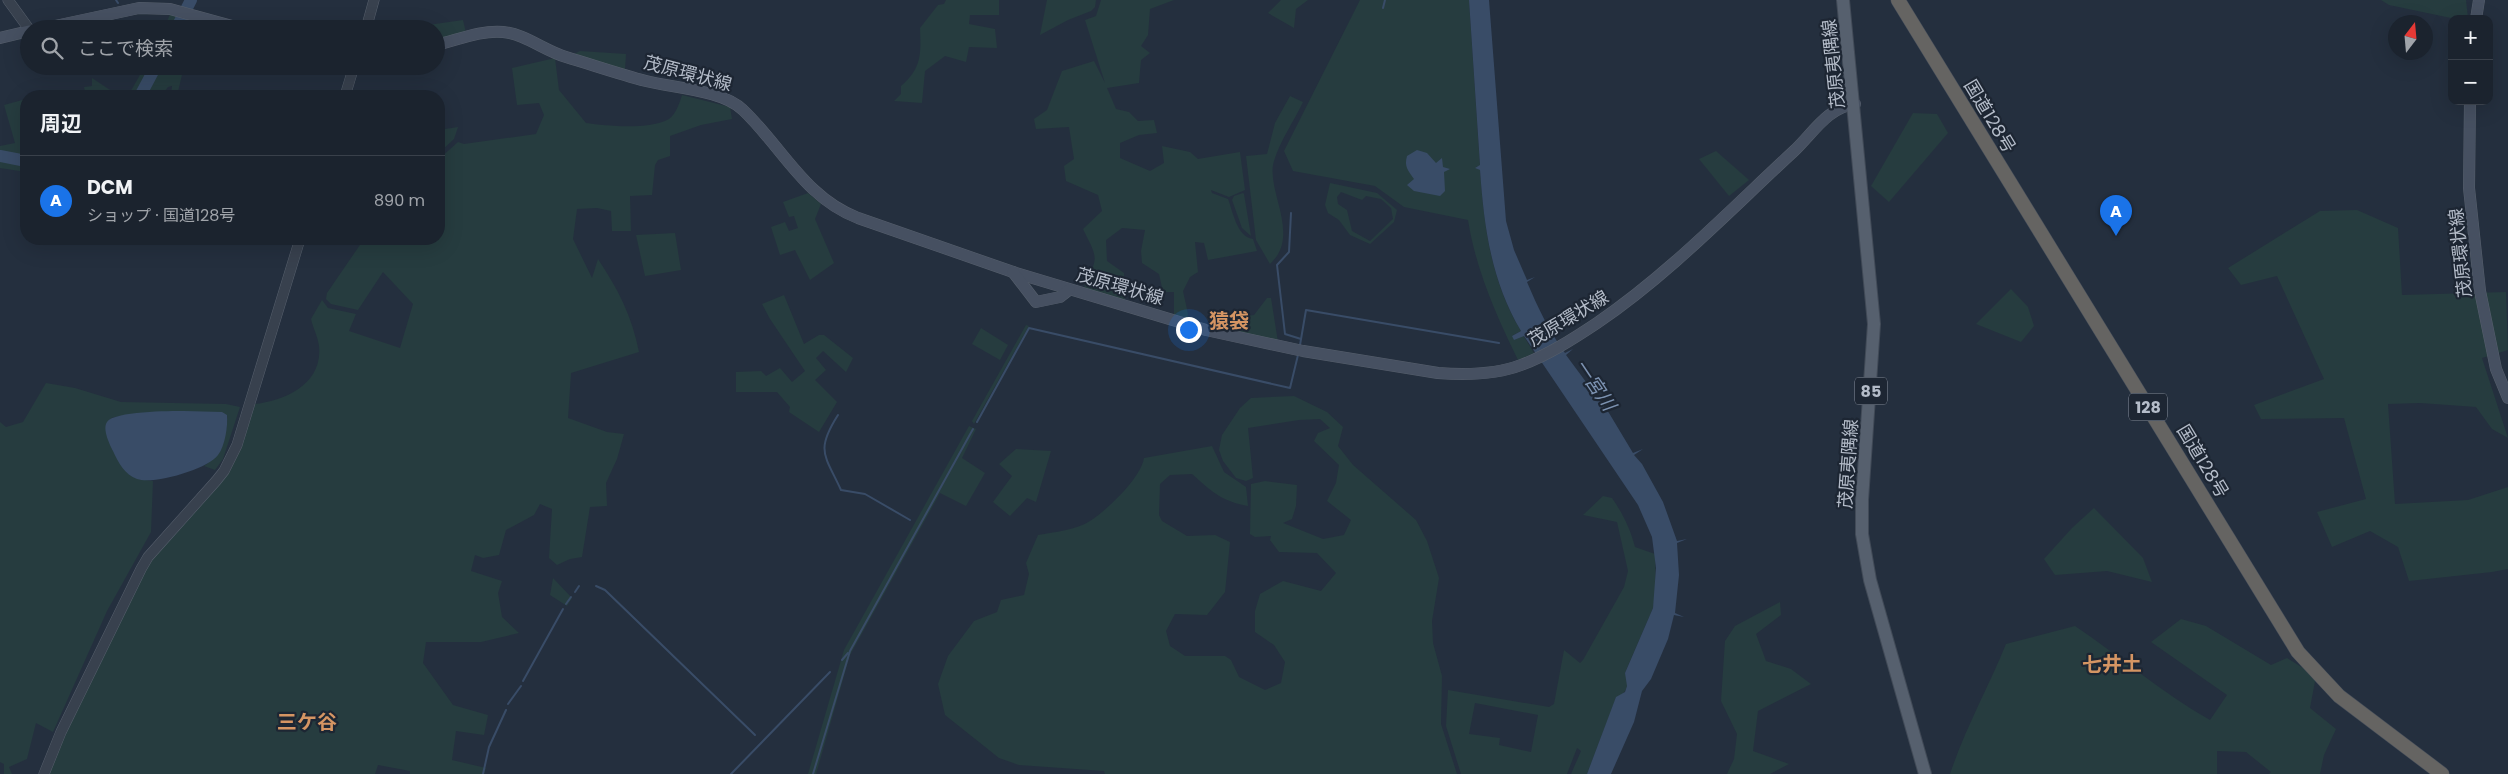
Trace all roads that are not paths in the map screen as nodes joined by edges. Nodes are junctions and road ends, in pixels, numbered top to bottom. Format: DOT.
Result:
graph roads {
  1 [pos="8,0"];
  2 [pos="374,0"];
  3 [pos="1844,0"];
  4 [pos="1898,0"];
  5 [pos="2479,0"];
  6 [pos="2477,15"];
  7 [pos="22,20"];
  8 [pos="82,20"];
  9 [pos="210,20"];
  10 [pos="368,20"];
  11 [pos="20,32"];
  12 [pos="0,38"];
  13 [pos="445,43"];
  14 [pos="351,75"];
  15 [pos="347,90"];
  16 [pos="1855,104"];
  17 [pos="2470,105"];
  18 [pos="298,245"];
  19 [pos="1013,272"];
  20 [pos="1070,290"];
  21 [pos="2505,380"];
  22 [pos="2508,398"];
  23 [pos="44,774"];
  24 [pos="1925,774"];
  25 [pos="2442,774"];
  1 -- 7 [label="street"];
  2 -- 10 [label="street"];
  3 -- 16 [label="main road, 茂原夷隅線 / 85"];
  4 -- 25 [label="highway, 国道128号 / 128"];
  5 -- 6 [label="main road"];
  8 -- 9 [label="main road"];
  11 -- 12 [label="main road"];
  13 -- 19 [label="main road, 茂原環状線"];
  14 -- 15 [label="street"];
  16 -- 20 [label="main road, 茂原環状線"];
  16 -- 24 [label="main road, 茂原夷隅線 / 85"];
  17 -- 21 [label="main road, 茂原環状線"];
  18 -- 23 [label="street"];
  19 -- 20 [label="main road, 茂原環状線"];
  19 -- 20 [label="main road"];
  21 -- 22 [label="main road, 茂原環状線"];
}
